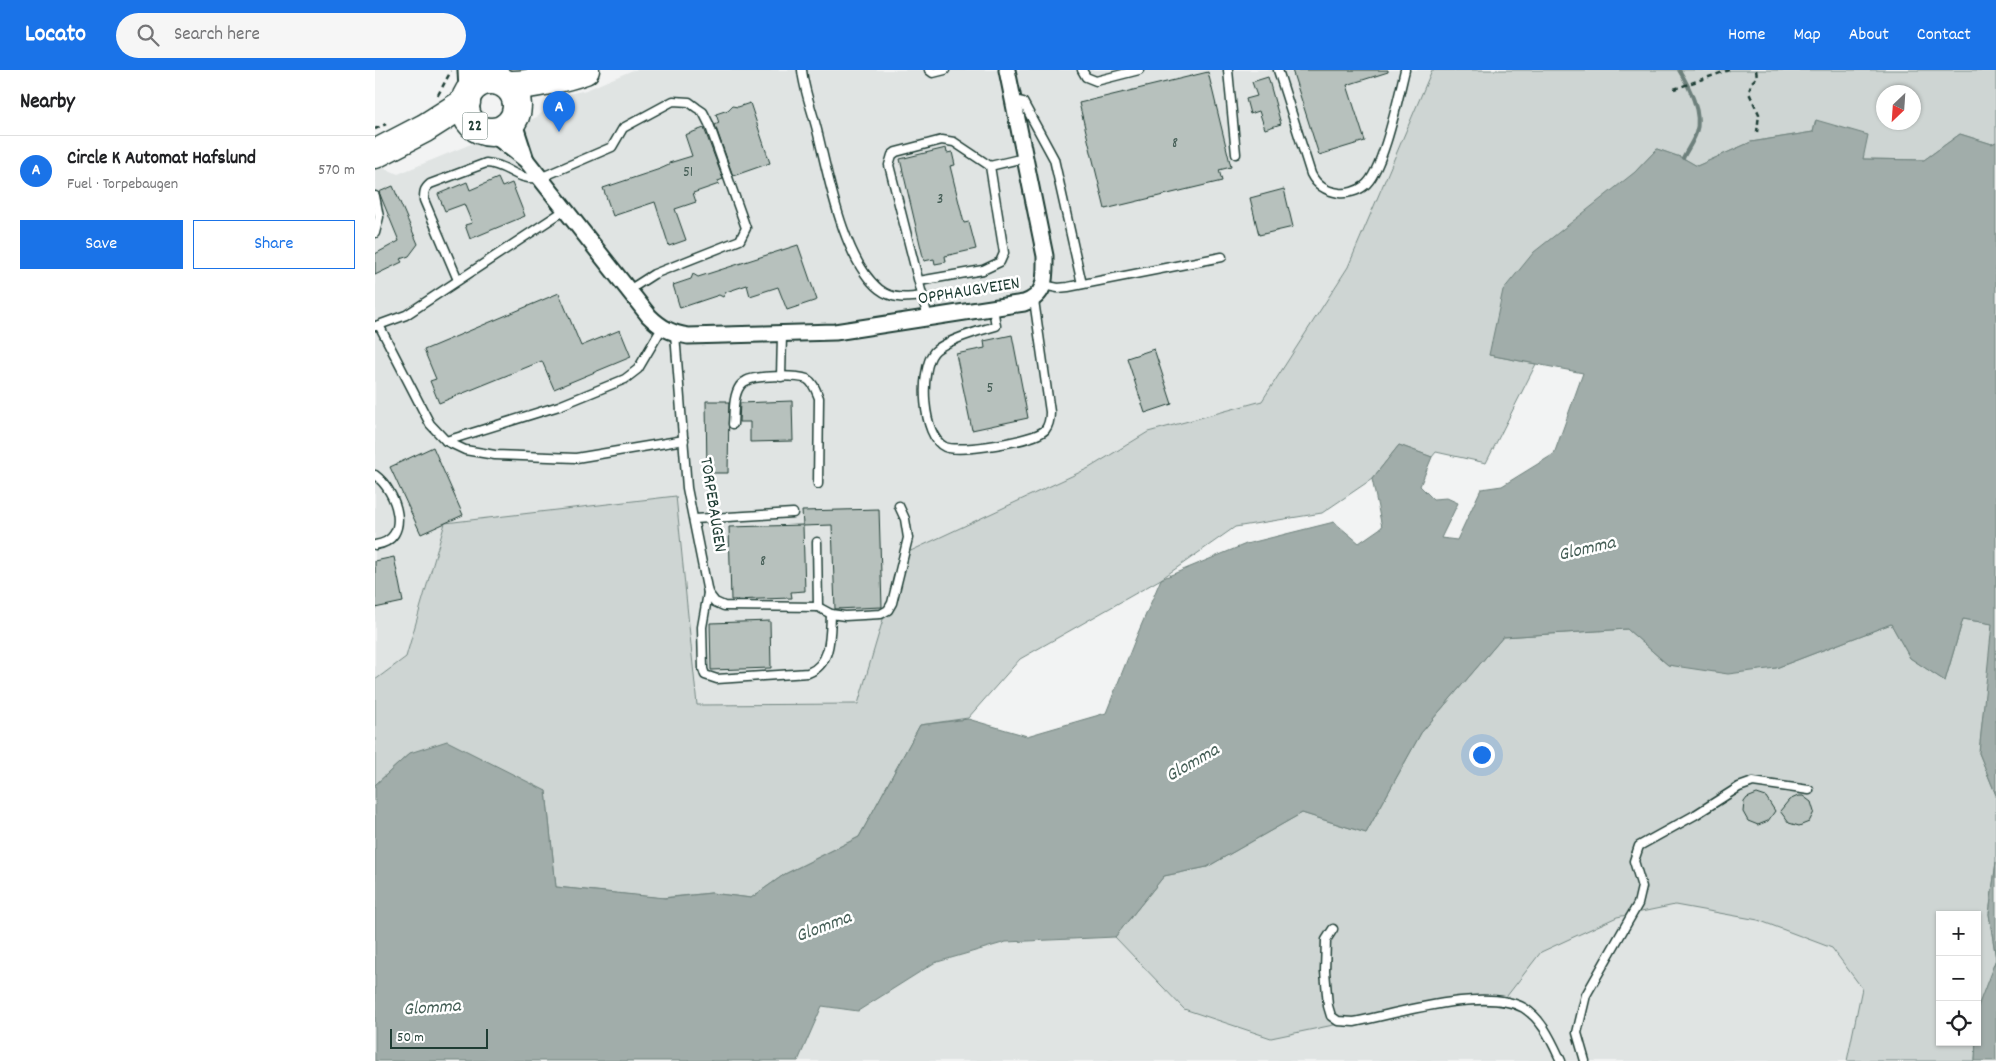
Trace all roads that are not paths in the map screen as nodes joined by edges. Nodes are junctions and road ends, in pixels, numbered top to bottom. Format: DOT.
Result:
graph roads {
  1 [pos="802,70"];
  2 [pos="929,70"];
  3 [pos="945,70"];
  4 [pos="1008,70"];
  5 [pos="1082,70"];
  6 [pos="1139,70"];
  7 [pos="1228,70"];
  8 [pos="1278,70"];
  9 [pos="1405,70"];
  10 [pos="578,73"];
  11 [pos="498,78"];
  12 [pos="468,88"];
  13 [pos="1013,100"];
  14 [pos="499,123"];
  15 [pos="379,144"];
  16 [pos="1236,154"];
  17 [pos="1025,158"];
  18 [pos="526,160"];
  19 [pos="990,166"];
  20 [pos="540,178"];
  21 [pos="375,196"];
  22 [pos="565,210"];
  23 [pos="375,233"];
  24 [pos="1222,257"];
  25 [pos="458,280"];
  26 [pos="919,281"];
  27 [pos="1083,284"];
  28 [pos="1043,285"];
  29 [pos="629,290"];
  30 [pos="923,296"];
  31 [pos="1034,300"];
  32 [pos="993,308"];
  33 [pos="928,318"];
  34 [pos="377,325"];
  35 [pos="669,331"];
  36 [pos="781,334"];
  37 [pos="781,377"];
  38 [pos="733,424"];
  39 [pos="684,440"];
  40 [pos="447,441"];
  41 [pos="375,476"];
  42 [pos="818,484"];
  43 [pos="899,506"];
  44 [pos="793,513"];
  45 [pos="693,519"];
  46 [pos="817,542"];
  47 [pos="375,545"];
  48 [pos="708,593"];
  49 [pos="818,607"];
  50 [pos="831,614"];
  51 [pos="1809,790"];
  52 [pos="1333,929"];
  53 [pos="1561,1061"];
  54 [pos="1585,1061"];
  1 -- 30 [label="lane"];
  2 -- 3 [label="lane"];
  4 -- 13 [label="street, OPPHAUGVEIEN"];
  5 -- 6 [label="lane"];
  7 -- 16 [label="lane"];
  8 -- 9 [label="lane"];
  10 -- 11 [label="highway, 22"];
  10 -- 14 [label="highway, 22"];
  11 -- 12 [label="highway, 22"];
  11 -- 14 [label="highway"];
  12 -- 14 [label="highway, 22"];
  12 -- 15 [label="highway, 22"];
  13 -- 17 [label="street, OPPHAUGVEIEN"];
  13 -- 27 [label="lane"];
  14 -- 15 [label="highway, 22"];
  14 -- 18 [label="street"];
  14 -- 18 [label="street"];
  17 -- 19 [label="lane"];
  17 -- 28 [label="street, OPPHAUGVEIEN"];
  18 -- 20 [label="street"];
  19 -- 26 [label="lane"];
  19 -- 26 [label="lane"];
  20 -- 22 [label="street"];
  20 -- 25 [label="lane"];
  20 -- 29 [label="lane"];
  21 -- 23 [label="lane"];
  22 -- 25 [label="lane"];
  22 -- 29 [label="street"];
  24 -- 27 [label="lane"];
  25 -- 34 [label="lane"];
  26 -- 30 [label="lane"];
  27 -- 28 [label="lane"];
  28 -- 31 [label="street, OPPHAUGVEIEN"];
  29 -- 35 [label="street"];
  30 -- 33 [label="lane"];
  31 -- 32 [label="street, OPPHAUGVEIEN"];
  31 -- 32 [label="lane"];
  32 -- 33 [label="street, OPPHAUGVEIEN"];
  33 -- 36 [label="street, OPPHAUGVEIEN"];
  34 -- 40 [label="lane"];
  35 -- 36 [label="street, OPPHAUGVEIEN"];
  35 -- 39 [label="lane, TORPEBAUGEN"];
  35 -- 40 [label="lane"];
  36 -- 37 [label="lane"];
  37 -- 38 [label="lane"];
  37 -- 42 [label="lane"];
  39 -- 40 [label="lane"];
  39 -- 45 [label="lane, TORPEBAUGEN"];
  41 -- 47 [label="lane"];
  43 -- 50 [label="lane"];
  44 -- 45 [label="lane"];
  45 -- 48 [label="lane, TORPEBAUGEN"];
  46 -- 49 [label="lane"];
  48 -- 49 [label="lane"];
  48 -- 50 [label="lane"];
  49 -- 50 [label="lane"];
  51 -- 54 [label="lane"];
  52 -- 53 [label="lane"];
}
